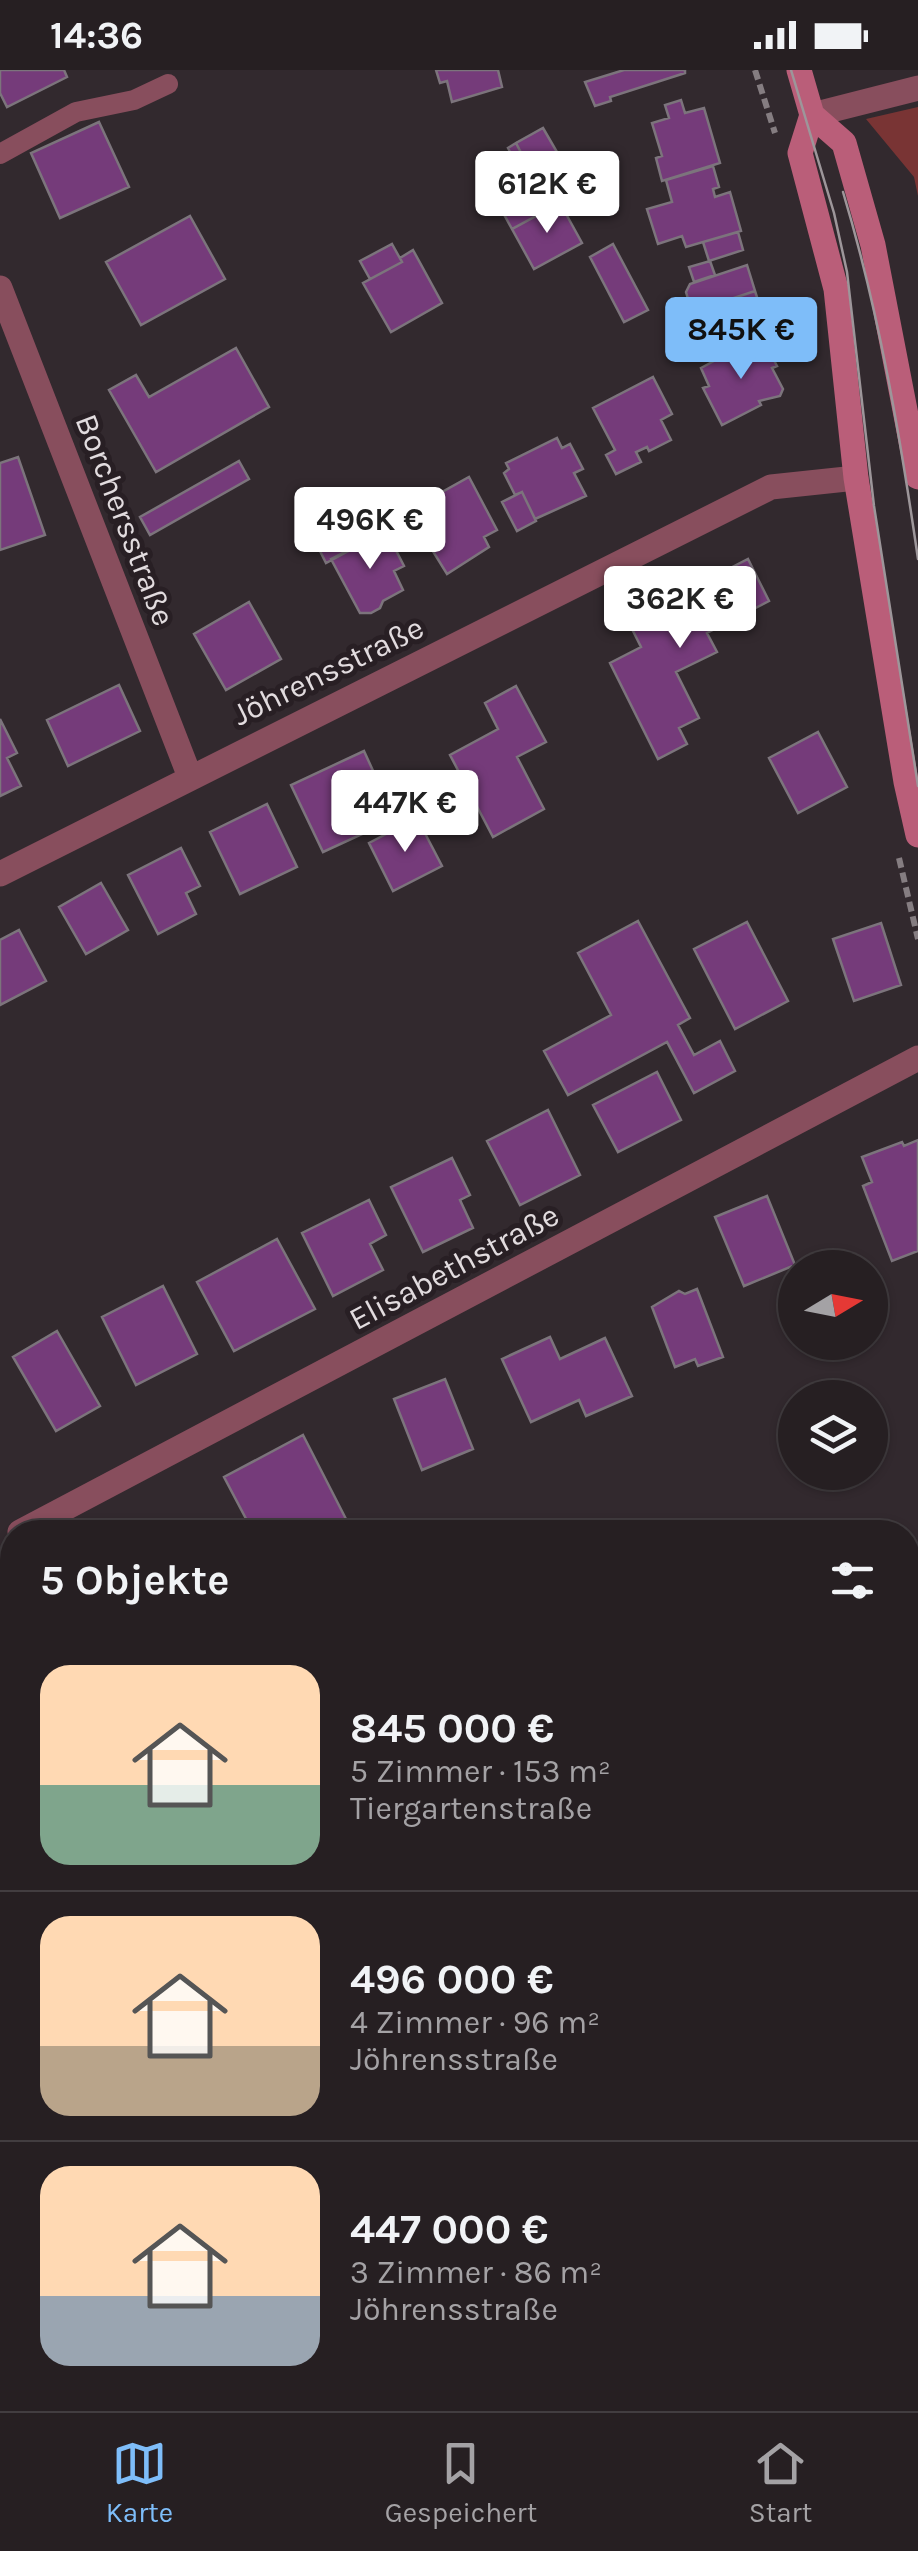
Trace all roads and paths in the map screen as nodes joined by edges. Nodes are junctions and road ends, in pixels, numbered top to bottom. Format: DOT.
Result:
graph roads {
  1 [pos="754,70"];
  2 [pos="799,70"];
  3 [pos="168,84"];
  4 [pos="918,88"];
  5 [pos="812,115"];
  6 [pos="778,140"];
  7 [pos="0,154"];
  8 [pos="0,288"];
  9 [pos="918,477"];
  10 [pos="856,478"];
  11 [pos="190,777"];
  12 [pos="918,835"];
  13 [pos="0,874"];
  14 [pos="918,1058"];
  15 [pos="43,1520"];
  1 -- 6 [label="path"];
  2 -- 5 [label="main road"];
  3 -- 7 [label="lane"];
  4 -- 5 [label="street"];
  5 -- 9 [label="main road"];
  5 -- 10 [label="main road"];
  8 -- 11 [label="street, Borchersstraße"];
  10 -- 11 [label="street, Jöhrensstraße"];
  10 -- 12 [label="main road"];
  11 -- 13 [label="street, Jöhrensstraße"];
  14 -- 15 [label="street, Elisabethstraße"];
}
